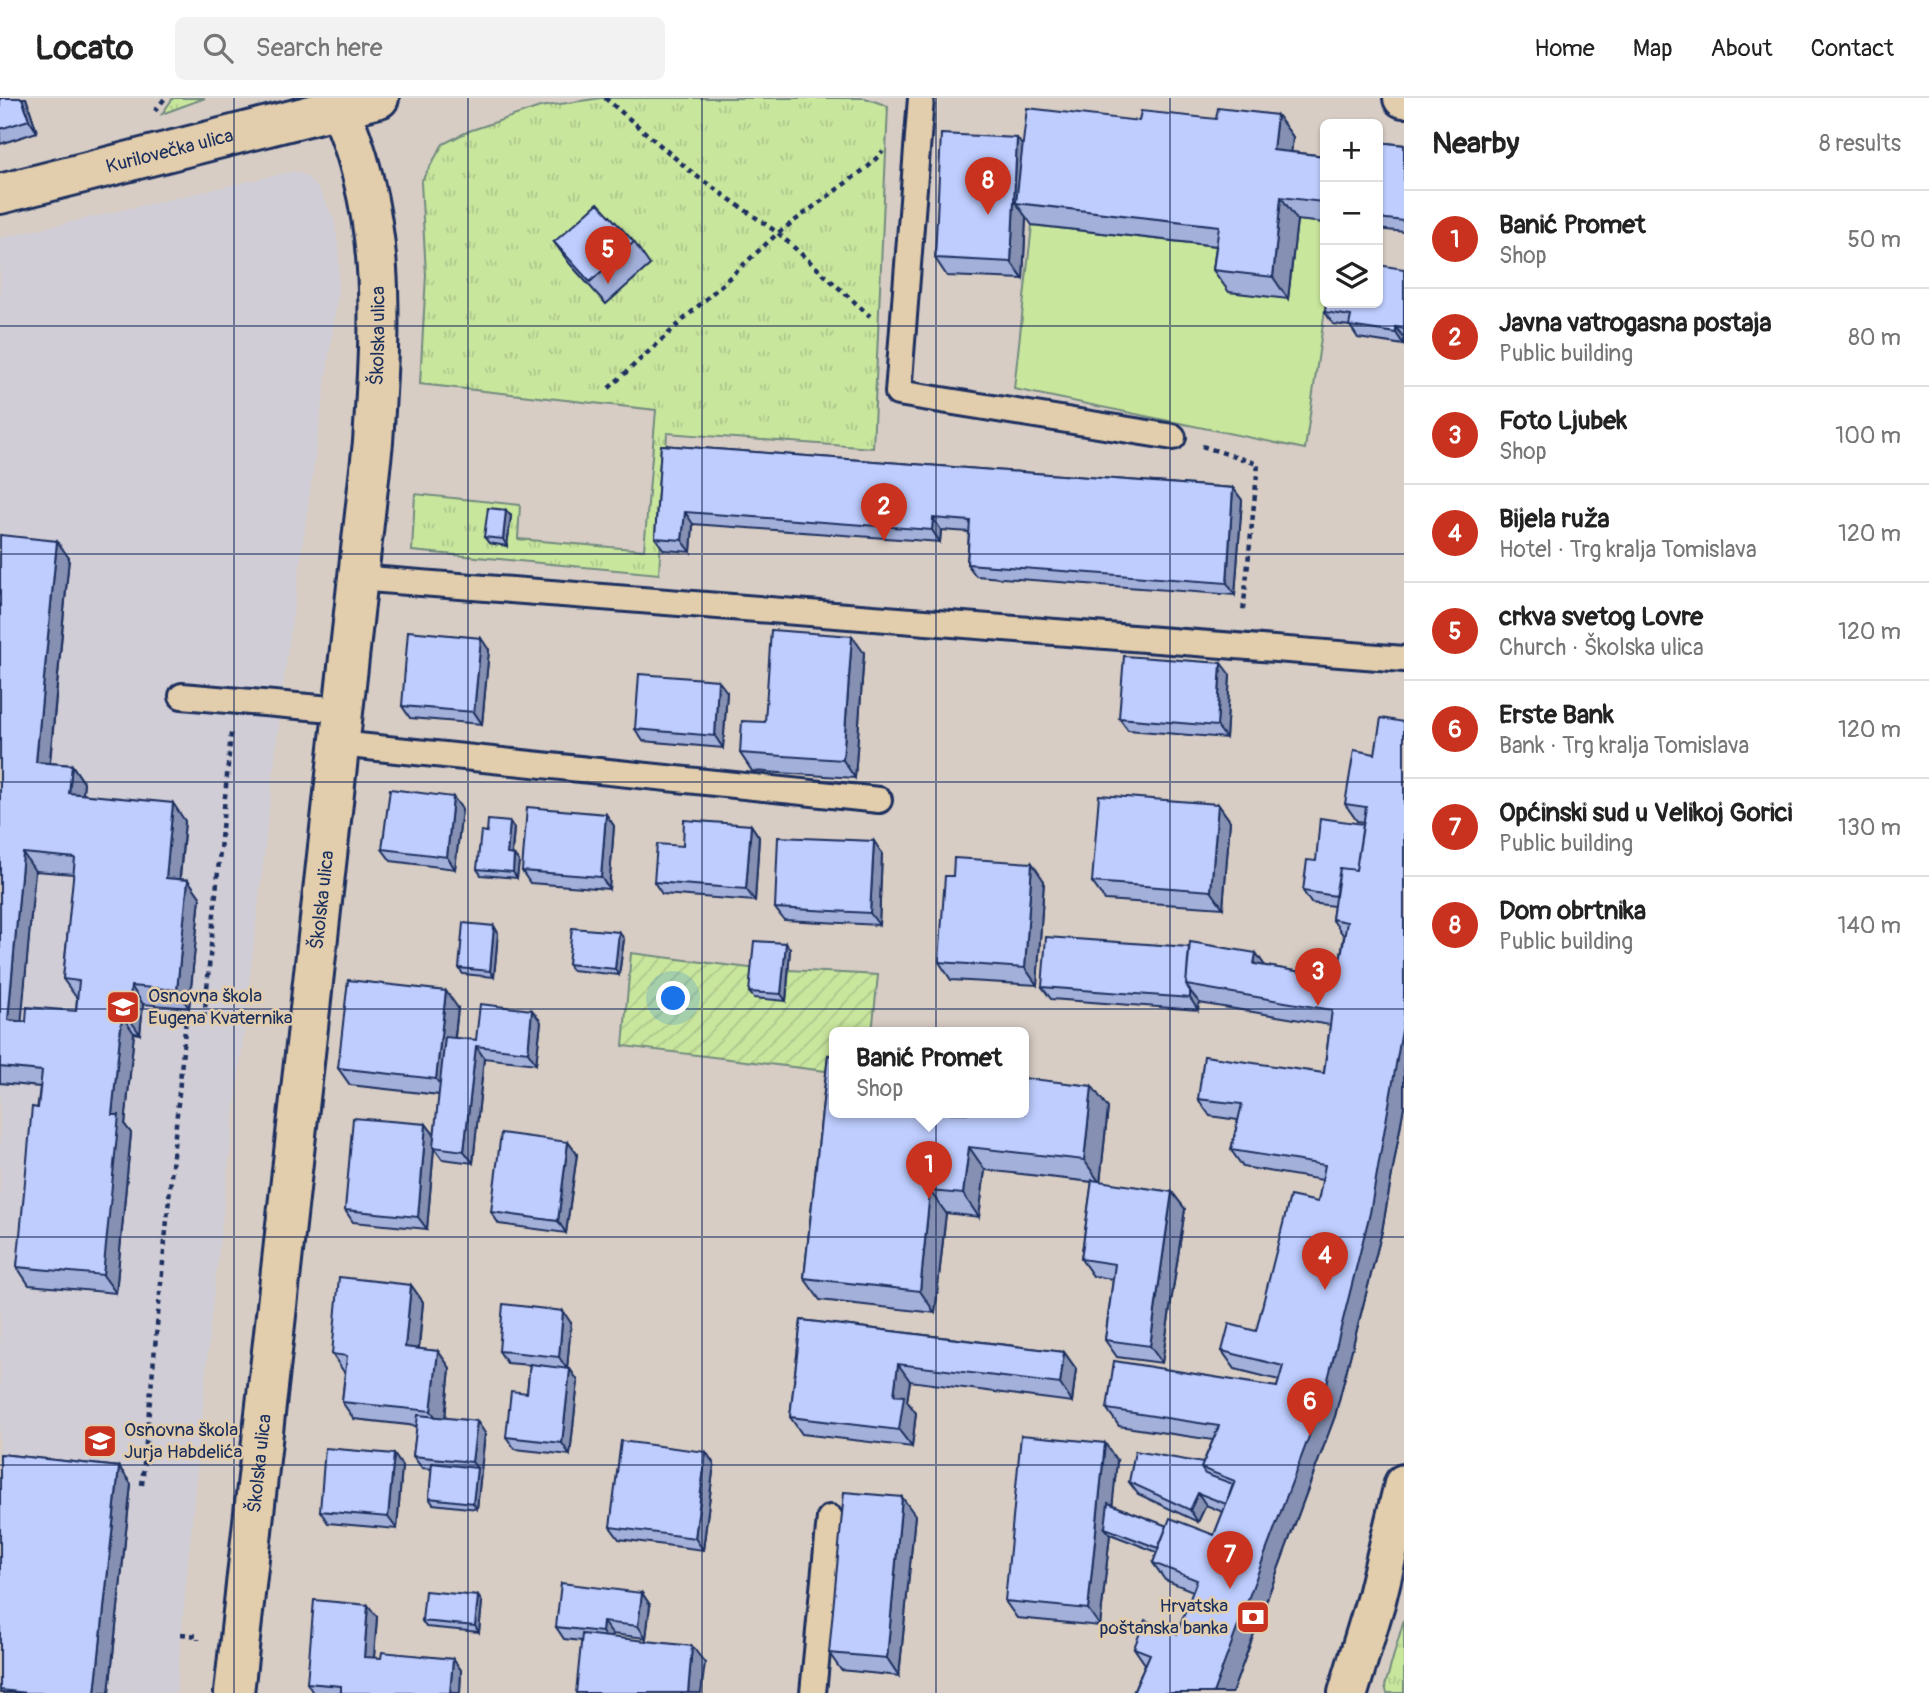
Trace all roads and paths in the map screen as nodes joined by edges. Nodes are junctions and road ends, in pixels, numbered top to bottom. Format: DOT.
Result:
graph roads {
  1 [pos="379,98"];
  2 [pos="605,98"];
  3 [pos="921,98"];
  4 [pos="338,104"];
  5 [pos="886,146"];
  6 [pos="0,194"];
  7 [pos="778,233"];
  8 [pos="902,344"];
  9 [pos="609,388"];
  10 [pos="1173,437"];
  11 [pos="356,578"];
  12 [pos="1240,645"];
  13 [pos="1404,659"];
  14 [pos="182,696"];
  15 [pos="234,700"];
  16 [pos="341,727"];
  17 [pos="879,800"];
  18 [pos="1404,1484"];
  19 [pos="142,1485"];
  20 [pos="830,1518"];
  21 [pos="234,1693"];
  22 [pos="813,1693"];
  23 [pos="1349,1693"];
  1 -- 4 [label="street, Kurilovečka ulica"];
  2 -- 7 [label="path"];
  3 -- 8 [label="lane"];
  4 -- 6 [label="street, Kurilovečka ulica"];
  4 -- 11 [label="street, Školska ulica"];
  5 -- 7 [label="path"];
  7 -- 8 [label="path"];
  7 -- 9 [label="path"];
  8 -- 10 [label="lane"];
  10 -- 12 [label="path"];
  11 -- 12 [label="lane"];
  11 -- 16 [label="street, Školska ulica"];
  12 -- 13 [label="lane"];
  14 -- 15 [label="lane"];
  15 -- 16 [label="lane"];
  15 -- 19 [label="path"];
  16 -- 17 [label="lane"];
  16 -- 21 [label="street, Školska ulica"];
  18 -- 23 [label="street"];
  20 -- 22 [label="lane"];
}
